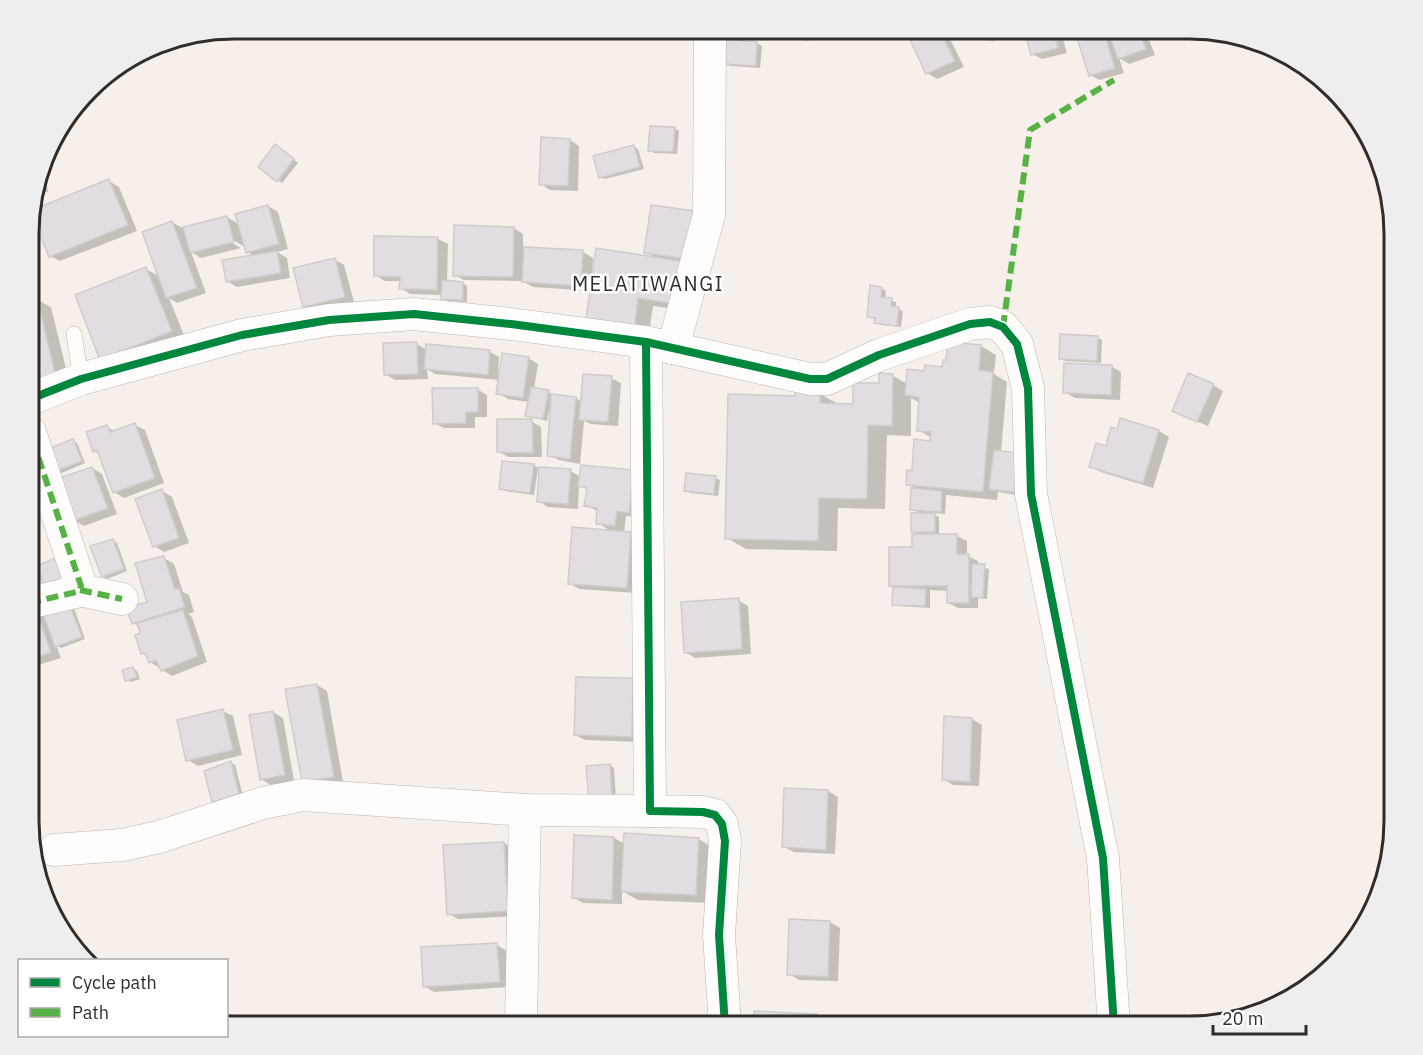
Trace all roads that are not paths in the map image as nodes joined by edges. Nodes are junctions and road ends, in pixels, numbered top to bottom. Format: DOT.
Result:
graph roads {
  1 [pos="710,39"];
  2 [pos="74,334"];
  3 [pos="659,345"];
  4 [pos="81,379"];
  5 [pos="39,395"];
  6 [pos="39,458"];
  7 [pos="80,590"];
  8 [pos="122,599"];
  9 [pos="39,600"];
  10 [pos="525,810"];
  11 [pos="650,811"];
  12 [pos="54,850"];
  13 [pos="521,1016"];
  14 [pos="724,1016"];
  15 [pos="1113,1016"];
  1 -- 3 [label="street"];
  2 -- 4 [label="lane"];
  3 -- 4 [label="street"];
  3 -- 11 [label="street"];
  3 -- 15 [label="street"];
  4 -- 5 [label="street"];
  6 -- 7 [label="street"];
  7 -- 8 [label="street"];
  7 -- 9 [label="street"];
  10 -- 11 [label="street"];
  10 -- 12 [label="street"];
  10 -- 13 [label="street"];
  11 -- 14 [label="street"];
}
